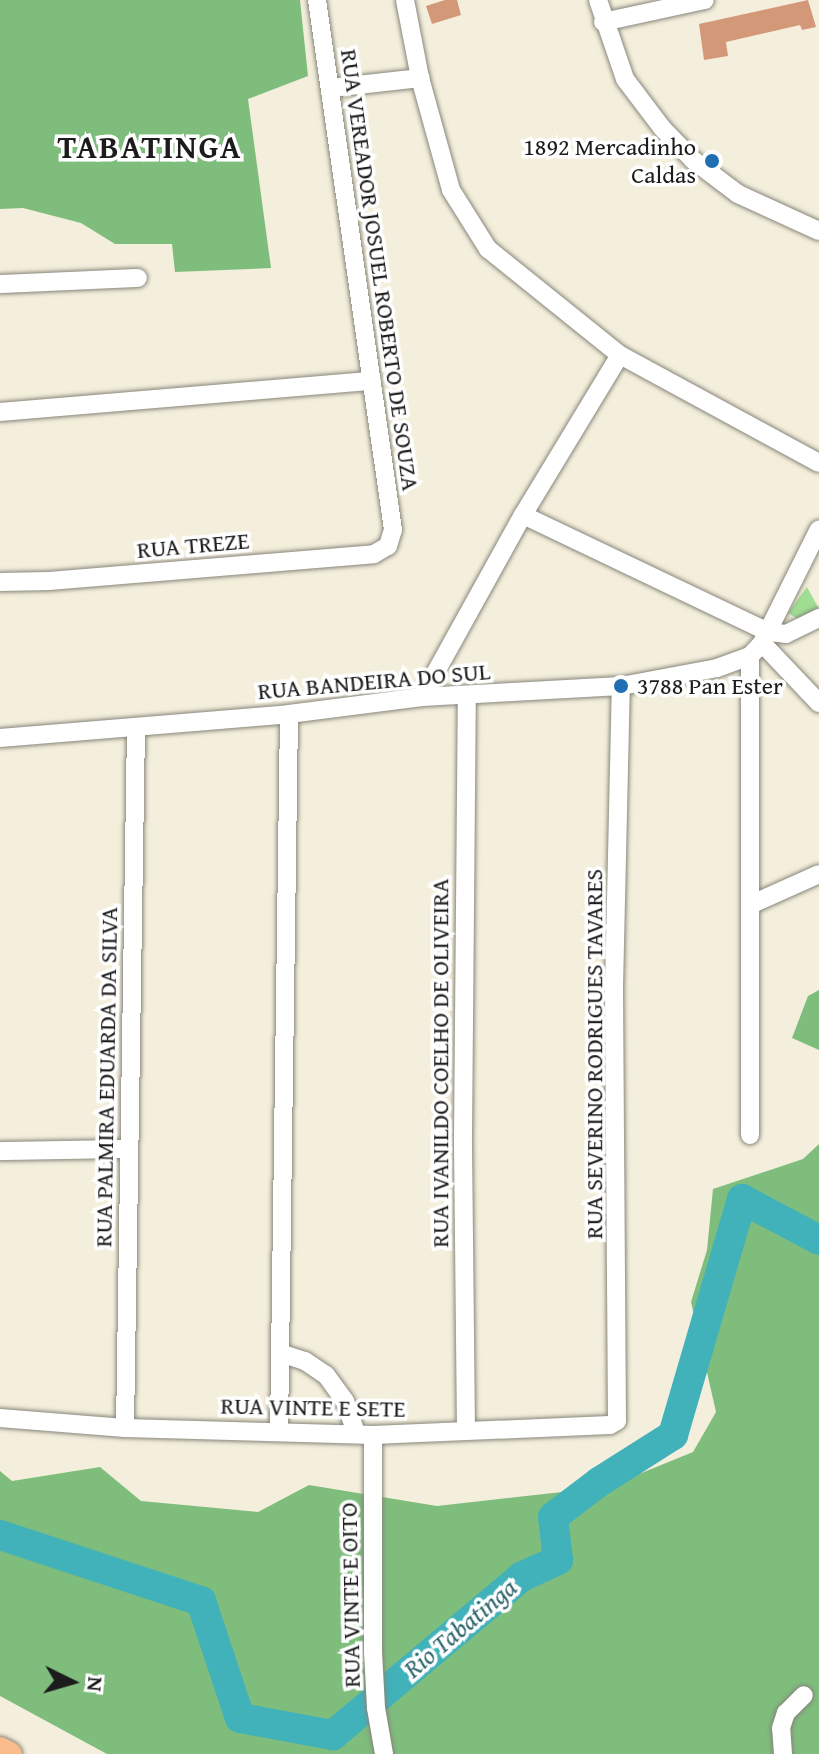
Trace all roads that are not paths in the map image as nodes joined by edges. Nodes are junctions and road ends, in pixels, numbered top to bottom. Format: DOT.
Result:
graph roads {
  1 [pos="317,0"];
  2 [pos="405,0"];
  3 [pos="598,0"];
  4 [pos="705,0"];
  5 [pos="603,22"];
  6 [pos="420,78"];
  7 [pos="331,88"];
  8 [pos="819,231"];
  9 [pos="138,278"];
  10 [pos="0,284"];
  11 [pos="620,355"];
  12 [pos="372,381"];
  13 [pos="0,412"];
  14 [pos="819,463"];
  15 [pos="523,515"];
  16 [pos="819,529"];
  17 [pos="388,546"];
  18 [pos="0,582"];
  19 [pos="819,618"];
  20 [pos="760,644"];
  21 [pos="621,686"];
  22 [pos="467,696"];
  23 [pos="422,697"];
  24 [pos="819,703"];
  25 [pos="289,714"];
  26 [pos="136,727"];
  27 [pos="0,738"];
  28 [pos="819,874"];
  29 [pos="752,904"];
  30 [pos="750,1135"];
  31 [pos="127,1149"];
  32 [pos="0,1151"];
  33 [pos="280,1353"];
  34 [pos="4,1420"];
  35 [pos="617,1421"];
  36 [pos="125,1428"];
  37 [pos="279,1431"];
  38 [pos="466,1431"];
  39 [pos="365,1434"];
  40 [pos="804,1695"];
  41 [pos="0,1749"];
  42 [pos="383,1752"];
  43 [pos="10,1754"];
  44 [pos="783,1754"];
  1 -- 7 [label="street, RUA VEREADOR JOSUEL ROBERTO DE SOUZA"];
  2 -- 6 [label="street"];
  3 -- 5 [label="street"];
  4 -- 5 [label="street"];
  5 -- 8 [label="street"];
  6 -- 7 [label="street"];
  6 -- 11 [label="street"];
  7 -- 12 [label="street, RUA VEREADOR JOSUEL ROBERTO DE SOUZA"];
  9 -- 10 [label="street"];
  11 -- 14 [label="street"];
  11 -- 15 [label="street"];
  12 -- 13 [label="street"];
  12 -- 17 [label="street, RUA VEREADOR JOSUEL ROBERTO DE SOUZA"];
  15 -- 20 [label="street"];
  15 -- 23 [label="street"];
  16 -- 20 [label="street"];
  17 -- 18 [label="street, RUA TREZE"];
  19 -- 20 [label="street, RUA BANDEIRA DO SUL"];
  20 -- 21 [label="street, RUA BANDEIRA DO SUL"];
  20 -- 24 [label="street"];
  20 -- 29 [label="street"];
  21 -- 22 [label="street, RUA BANDEIRA DO SUL"];
  21 -- 35 [label="street, RUA SEVERINO RODRIGUES TAVARES"];
  22 -- 23 [label="street, RUA BANDEIRA DO SUL"];
  22 -- 38 [label="street, RUA IVANILDO COELHO DE OLIVEIRA"];
  23 -- 25 [label="street, RUA BANDEIRA DO SUL"];
  25 -- 26 [label="street, RUA BANDEIRA DO SUL"];
  25 -- 33 [label="street"];
  26 -- 27 [label="street, RUA BANDEIRA DO SUL"];
  26 -- 31 [label="street, RUA PALMIRA EDUARDA DA SILVA"];
  28 -- 29 [label="street"];
  29 -- 30 [label="street"];
  31 -- 32 [label="street"];
  31 -- 36 [label="street, RUA PALMIRA EDUARDA DA SILVA"];
  33 -- 37 [label="street"];
  33 -- 39 [label="street"];
  34 -- 36 [label="street, RUA VINTE E SETE"];
  35 -- 38 [label="street, RUA VINTE E SETE"];
  36 -- 37 [label="street, RUA VINTE E SETE"];
  37 -- 39 [label="street, RUA VINTE E SETE"];
  38 -- 39 [label="street, RUA VINTE E SETE"];
  39 -- 42 [label="street, RUA VINTE E OITO"];
  40 -- 44 [label="street"];
  41 -- 43 [label="main road"];
}
